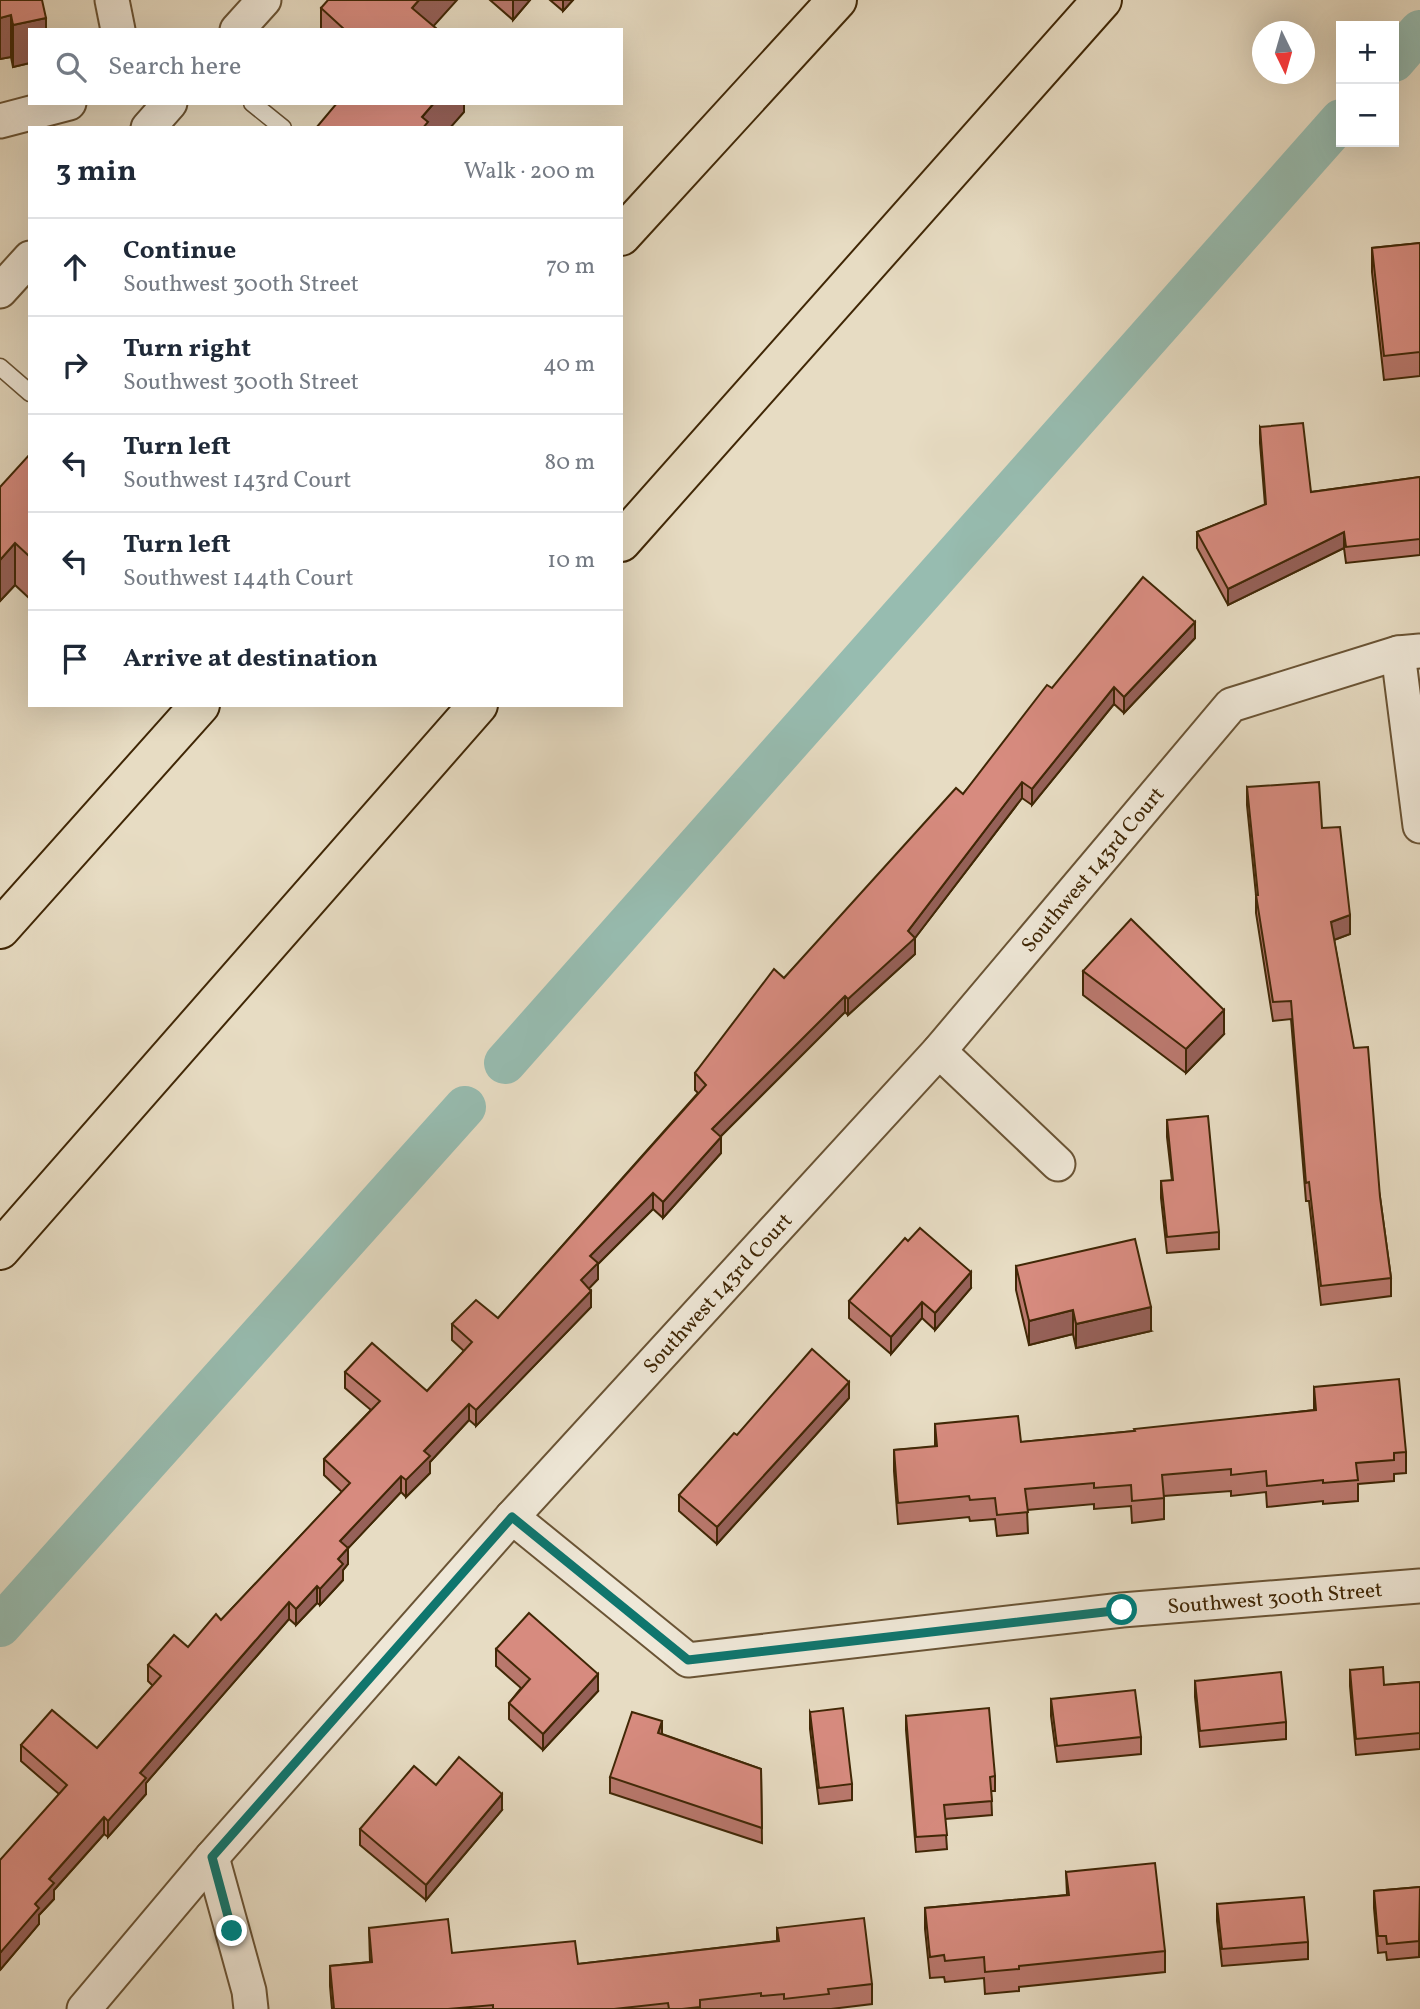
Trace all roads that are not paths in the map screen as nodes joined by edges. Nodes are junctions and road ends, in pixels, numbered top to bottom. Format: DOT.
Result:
graph roads {
  1 [pos="112,0"];
  2 [pos="264,0"];
  3 [pos="837,0"];
  4 [pos="1102,0"];
  5 [pos="118,28"];
  6 [pos="239,28"];
  7 [pos="61,105"];
  8 [pos="254,105"];
  9 [pos="0,121"];
  10 [pos="280,126"];
  11 [pos="623,234"];
  12 [pos="28,260"];
  13 [pos="0,291"];
  14 [pos="0,367"];
  15 [pos="28,391"];
  16 [pos="623,540"];
  17 [pos="1409,652"];
  18 [pos="198,707"];
  19 [pos="476,707"];
  20 [pos="1420,826"];
  21 [pos="0,929"];
  22 [pos="939,1051"];
  23 [pos="1058,1164"];
  24 [pos="0,1250"];
  25 [pos="512,1517"];
  26 [pos="1420,1586"];
  27 [pos="212,1857"];
  28 [pos="83,2009"];
  29 [pos="251,2009"];
  1 -- 5 [label="street"];
  2 -- 6 [label="street"];
  3 -- 11 [label="highway"];
  4 -- 16 [label="highway"];
  7 -- 9 [label="street"];
  8 -- 10 [label="lane"];
  12 -- 13 [label="street"];
  14 -- 15 [label="lane"];
  17 -- 20 [label="street"];
  17 -- 22 [label="street, Southwest 143rd Court"];
  18 -- 21 [label="highway"];
  19 -- 24 [label="highway"];
  22 -- 23 [label="street"];
  22 -- 25 [label="street, Southwest 143rd Court"];
  25 -- 26 [label="street, Southwest 300th Street"];
  25 -- 27 [label="street, Southwest 143rd Court"];
  27 -- 28 [label="street, Southwest 143rd Court"];
  27 -- 29 [label="street"];
}
